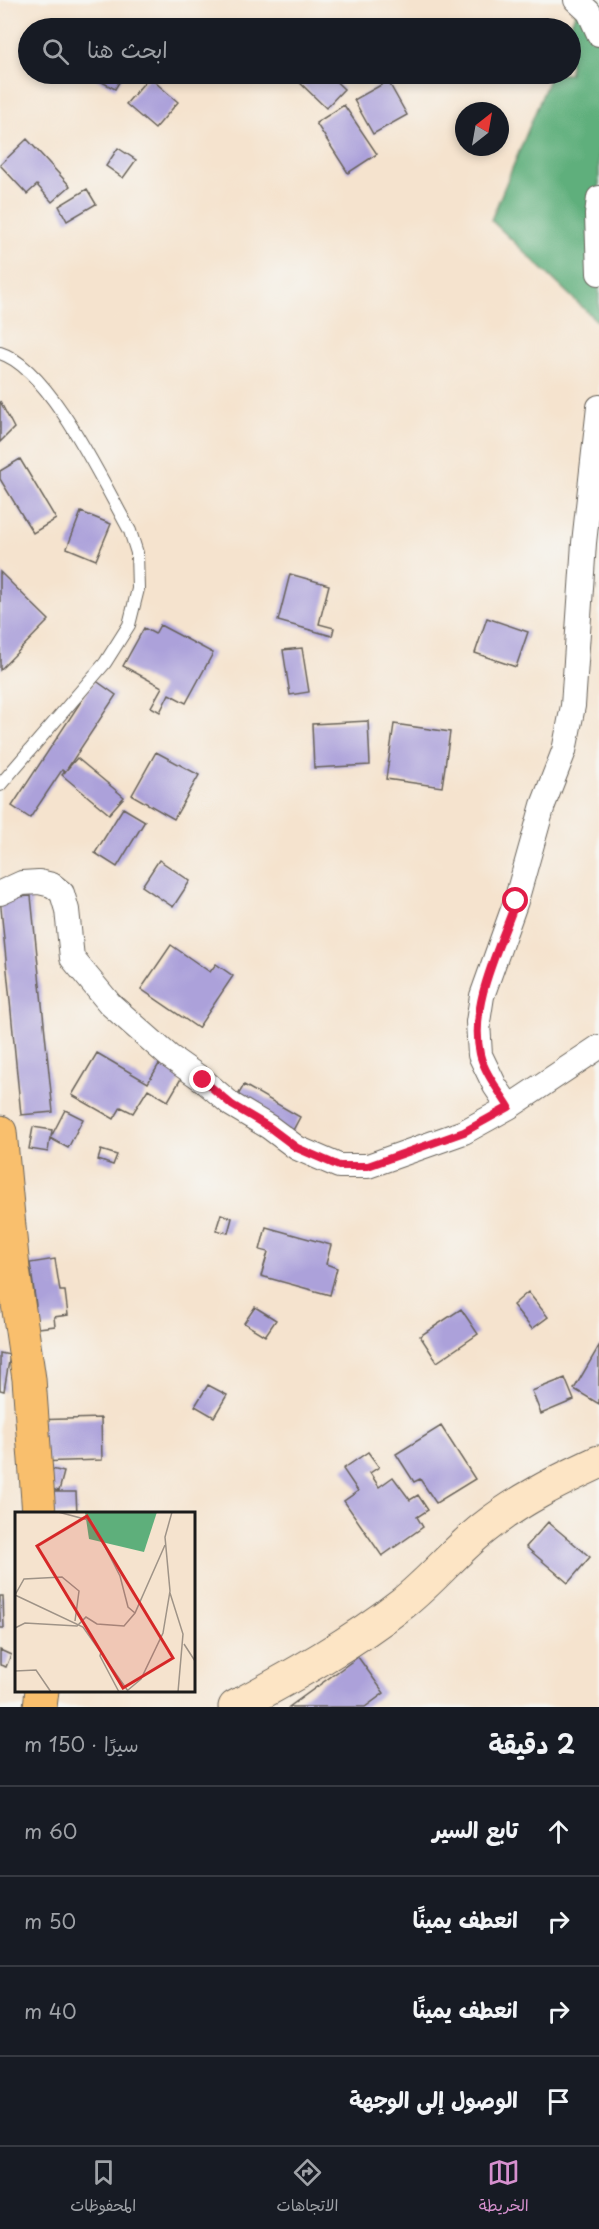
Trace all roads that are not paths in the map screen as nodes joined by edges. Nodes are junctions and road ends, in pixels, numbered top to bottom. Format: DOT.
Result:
graph roads {
  1 [pos="576,0"];
  2 [pos="599,34"];
  3 [pos="599,198"];
  4 [pos="599,273"];
  5 [pos="0,353"];
  6 [pos="599,407"];
  7 [pos="0,785"];
  8 [pos="0,893"];
  9 [pos="599,1047"];
  10 [pos="509,1107"];
  11 [pos="0,1132"];
  12 [pos="6,1271"];
  13 [pos="599,1462"];
  14 [pos="39,1512"];
  15 [pos="42,1692"];
  16 [pos="40,1707"];
  17 [pos="236,1707"];
  1 -- 2 [label="street"];
  3 -- 4 [label="street"];
  5 -- 7 [label="lane"];
  6 -- 10 [label="street"];
  8 -- 10 [label="street"];
  9 -- 10 [label="street"];
  11 -- 12 [label="main road"];
  12 -- 14 [label="main road"];
  13 -- 17 [label="main road"];
  15 -- 16 [label="main road"];
}
